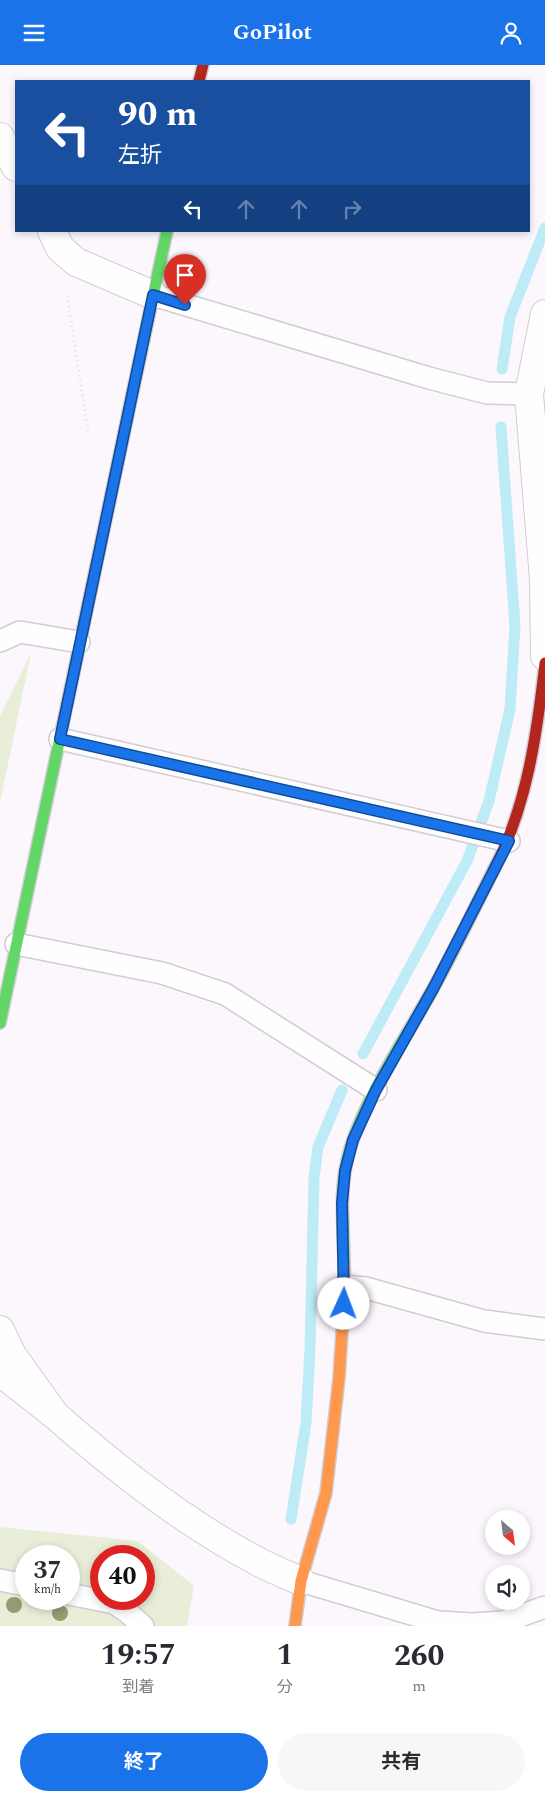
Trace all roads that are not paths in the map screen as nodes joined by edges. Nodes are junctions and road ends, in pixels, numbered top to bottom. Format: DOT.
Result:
graph roads {
  1 [pos="203,65"];
  2 [pos="199,80"];
  3 [pos="0,137"];
  4 [pos="15,165"];
  5 [pos="167,232"];
  6 [pos="56,239"];
  7 [pos="153,295"];
  8 [pos="545,314"];
  9 [pos="529,394"];
  10 [pos="540,476"];
  11 [pos="0,641"];
  12 [pos="79,643"];
  13 [pos="545,655"];
  14 [pos="545,663"];
  15 [pos="60,739"];
  16 [pos="509,841"];
  17 [pos="16,944"];
  18 [pos="0,1023"];
  19 [pos="376,1090"];
  20 [pos="345,1286"];
  21 [pos="545,1329"];
  22 [pos="0,1330"];
  23 [pos="0,1372"];
  24 [pos="55,1415"];
  25 [pos="0,1580"];
  26 [pos="301,1581"];
  27 [pos="15,1583"];
  28 [pos="80,1596"];
  29 [pos="545,1607"];
  30 [pos="143,1626"];
  31 [pos="296,1626"];
  1 -- 2 [label="street"];
  3 -- 4 [label="street"];
  5 -- 7 [label="street"];
  6 -- 7 [label="street"];
  7 -- 9 [label="lane"];
  7 -- 12 [label="street"];
  8 -- 9 [label="street"];
  9 -- 10 [label="street"];
  10 -- 13 [label="street"];
  11 -- 12 [label="lane"];
  12 -- 15 [label="street"];
  14 -- 16 [label="street"];
  15 -- 16 [label="lane"];
  15 -- 17 [label="street"];
  16 -- 19 [label="street"];
  17 -- 18 [label="street"];
  17 -- 19 [label="lane"];
  19 -- 20 [label="street"];
  20 -- 21 [label="lane"];
  20 -- 26 [label="street"];
  22 -- 24 [label="street"];
  23 -- 24 [label="street"];
  24 -- 26 [label="street"];
  25 -- 27 [label="lane"];
  26 -- 29 [label="lane"];
  26 -- 31 [label="street"];
  28 -- 30 [label="lane"];
}
